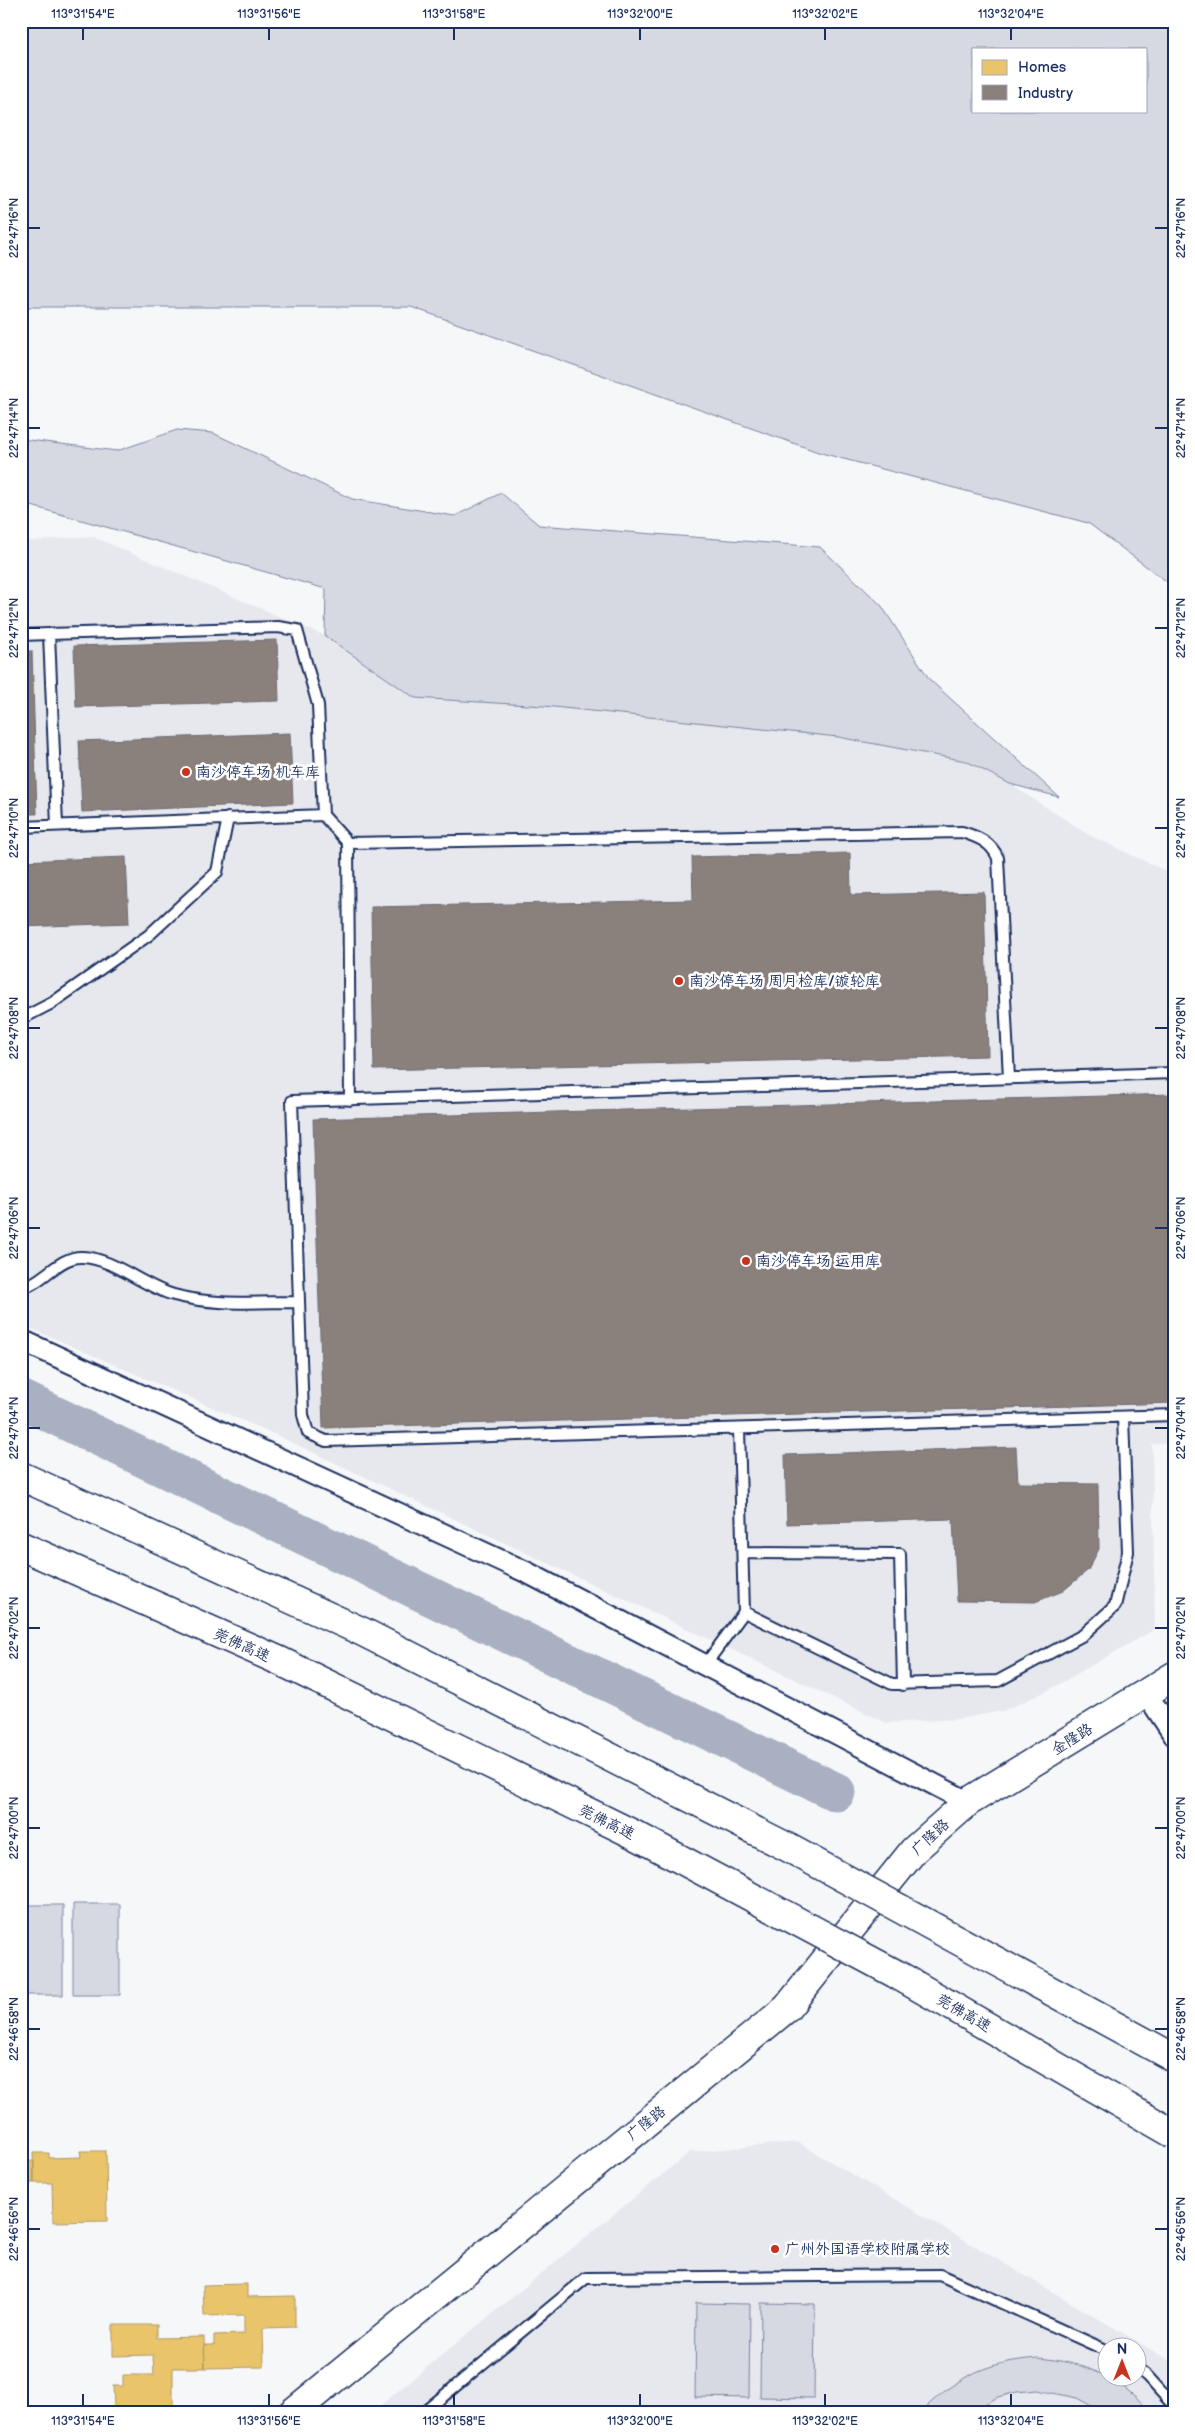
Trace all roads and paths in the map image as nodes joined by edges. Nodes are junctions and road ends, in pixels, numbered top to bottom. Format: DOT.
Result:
graph roads {
  1 [pos="21,634"];
  2 [pos="49,634"];
  3 [pos="324,815"];
  4 [pos="228,818"];
  5 [pos="57,825"];
  6 [pos="21,827"];
  7 [pos="348,843"];
  8 [pos="21,1019"];
  9 [pos="1174,1073"];
  10 [pos="1009,1078"];
  11 [pos="350,1100"];
  12 [pos="21,1288"];
  13 [pos="299,1302"];
  14 [pos="21,1340"];
  15 [pos="1174,1415"];
  16 [pos="1123,1417"];
  17 [pos="739,1429"];
  18 [pos="21,1476"];
  19 [pos="21,1546"];
  20 [pos="743,1553"];
  21 [pos="744,1612"];
  22 [pos="705,1665"];
  23 [pos="1174,1676"];
  24 [pos="903,1685"];
  25 [pos="1146,1693"];
  26 [pos="1174,1735"];
  27 [pos="968,1802"];
  28 [pos="1174,2058"];
  29 [pos="1174,2134"];
  30 [pos="1098,2346"];
  31 [pos="1148,2378"];
  32 [pos="1174,2406"];
  33 [pos="304,2409"];
  34 [pos="423,2413"];
  1 -- 2 [label="lane"];
  2 -- 3 [label="lane"];
  2 -- 5 [label="lane"];
  3 -- 4 [label="lane"];
  3 -- 7 [label="lane"];
  4 -- 5 [label="lane"];
  4 -- 8 [label="lane"];
  5 -- 6 [label="lane"];
  7 -- 10 [label="lane"];
  7 -- 11 [label="lane"];
  9 -- 10 [label="lane"];
  10 -- 11 [label="lane"];
  11 -- 13 [label="lane"];
  12 -- 13 [label="lane"];
  13 -- 17 [label="lane"];
  14 -- 22 [label="street"];
  15 -- 16 [label="lane"];
  16 -- 17 [label="lane"];
  16 -- 24 [label="lane"];
  17 -- 20 [label="lane"];
  18 -- 28 [label="main road, bridge"];
  19 -- 29 [label="main road, 莞佛高速, bridge"];
  20 -- 21 [label="lane"];
  20 -- 24 [label="lane"];
  21 -- 22 [label="lane"];
  21 -- 24 [label="lane"];
  22 -- 27 [label="street"];
  23 -- 25 [label="main road, 金隆路"];
  25 -- 26 [label="street"];
  25 -- 27 [label="main road, 金隆路"];
  27 -- 33 [label="main road, 广隆路"];
  30 -- 34 [label="lane"];
  31 -- 32 [label="lane"];
}
